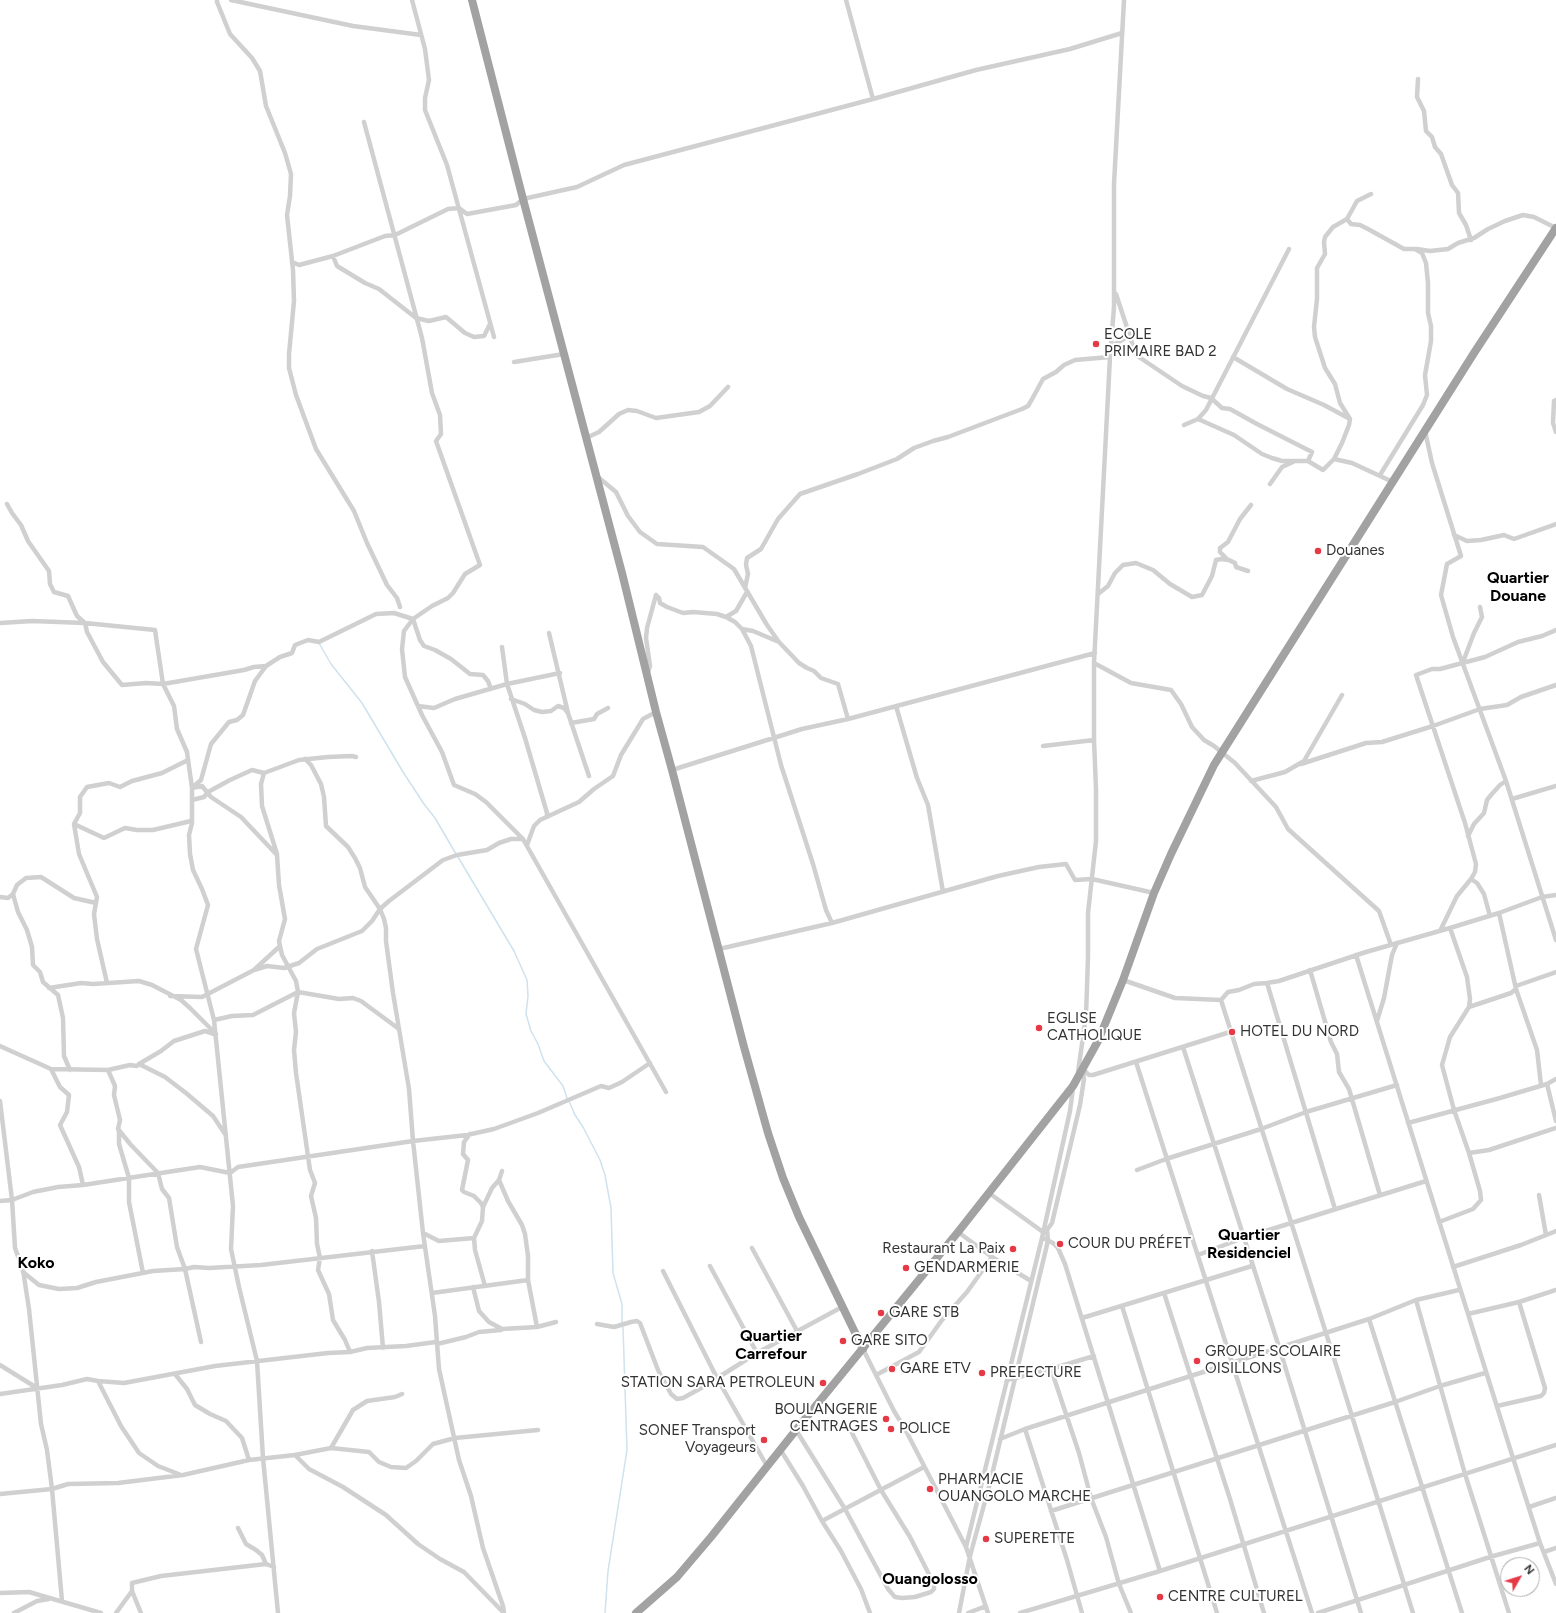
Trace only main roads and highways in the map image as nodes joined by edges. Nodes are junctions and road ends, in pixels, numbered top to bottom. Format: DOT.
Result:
graph roads {
  1 [pos="472,0"];
  2 [pos="1556,228"];
  3 [pos="863,1349"];
  4 [pos="636,1613"];
  1 -- 3 [label="highway"];
  2 -- 3 [label="highway"];
  3 -- 4 [label="highway"];
}
